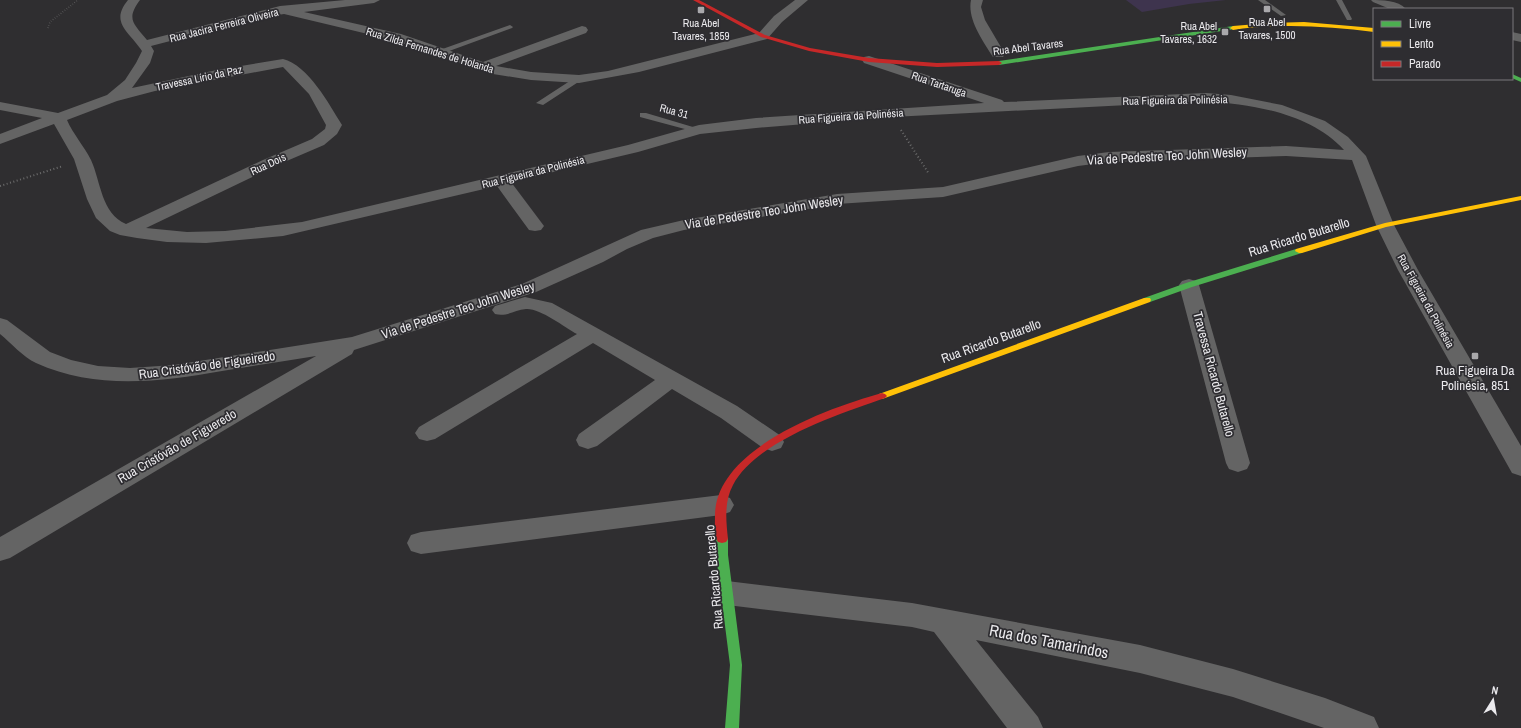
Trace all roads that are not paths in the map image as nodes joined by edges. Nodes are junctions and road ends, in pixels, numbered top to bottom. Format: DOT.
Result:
graph roads {
  1 [pos="134,0"];
  2 [pos="374,0"];
  3 [pos="695,0"];
  4 [pos="802,0"];
  5 [pos="978,0"];
  6 [pos="1261,0"];
  7 [pos="1339,0"];
  8 [pos="1384,4"];
  9 [pos="1397,8"];
  10 [pos="280,10"];
  11 [pos="1283,15"];
  12 [pos="1241,17"];
  13 [pos="1349,19"];
  14 [pos="1373,23"];
  15 [pos="510,27"];
  16 [pos="1175,27"];
  17 [pos="582,30"];
  18 [pos="1373,30"];
  19 [pos="763,36"];
  20 [pos="831,43"];
  21 [pos="145,44"];
  22 [pos="438,52"];
  23 [pos="998,54"];
  24 [pos="869,60"];
  25 [pos="287,64"];
  26 [pos="482,68"];
  27 [pos="579,79"];
  28 [pos="112,98"];
  29 [pos="540,103"];
  30 [pos="0,106"];
  31 [pos="1010,107"];
  32 [pos="643,114"];
  33 [pos="58,117"];
  34 [pos="699,130"];
  35 [pos="0,139"];
  36 [pos="1358,156"];
  37 [pos="501,180"];
  38 [pos="1521,198"];
  39 [pos="1385,225"];
  40 [pos="535,226"];
  41 [pos="126,231"];
  42 [pos="1189,285"];
  43 [pos="0,324"];
  44 [pos="439,332"];
  45 [pos="594,334"];
  46 [pos="355,343"];
  47 [pos="670,380"];
  48 [pos="427,432"];
  49 [pos="588,440"];
  50 [pos="772,442"];
  51 [pos="1238,463"];
  52 [pos="1521,468"];
  53 [pos="721,505"];
  54 [pos="421,543"];
  55 [pos="0,550"];
  56 [pos="727,593"];
  57 [pos="943,621"];
  58 [pos="732,728"];
  59 [pos="1027,728"];
  60 [pos="1363,728"];
  1 -- 21 [label="street"];
  2 -- 10 [label="street, Rua Jacira Ferreira Oliveira"];
  3 -- 19 [label="street, Rua Abel Tavares"];
  4 -- 19 [label="street"];
  5 -- 23 [label="street"];
  6 -- 11 [label="lane"];
  7 -- 13 [label="lane"];
  8 -- 9 [label="street"];
  10 -- 21 [label="street, Rua Jacira Ferreira Oliveira"];
  10 -- 22 [label="street, Rua Zilda Fernandes de Holanda"];
  11 -- 12 [label="street"];
  11 -- 13 [label="street"];
  13 -- 14 [label="street"];
  15 -- 22 [label="lane"];
  16 -- 23 [label="street, Rua Abel Tavares"];
  17 -- 26 [label="street"];
  18 -- 24 [label="street, Rua Abel Tavares"];
  19 -- 24 [label="street, Rua Abel Tavares"];
  19 -- 27 [label="street, Rua Zilda Fernandes de Holanda"];
  20 -- 23 [label="street, Rua Abel Tavares"];
  21 -- 28 [label="street"];
  22 -- 26 [label="street, Rua Zilda Fernandes de Holanda"];
  24 -- 31 [label="street, Rua Tartaruga"];
  25 -- 28 [label="street, Travessa Lírio da Paz"];
  25 -- 41 [label="street, Rua Dois"];
  26 -- 27 [label="street, Rua Zilda Fernandes de Holanda"];
  27 -- 29 [label="lane"];
  28 -- 33 [label="street"];
  30 -- 33 [label="street"];
  31 -- 34 [label="street, Rua Figueira da Polinésia"];
  31 -- 36 [label="street, Rua Figueira da Polinésia"];
  32 -- 34 [label="lane, Rua 31"];
  33 -- 35 [label="street"];
  33 -- 41 [label="street, Rua Figueira da Polinésia"];
  34 -- 37 [label="street, Rua Figueira da Polinésia"];
  36 -- 39 [label="street, Rua Figueira da Polinésia"];
  36 -- 46 [label="street, Via de Pedestre Teo John Wesley"];
  37 -- 40 [label="street"];
  37 -- 41 [label="street, Rua Figueira da Polinésia"];
  38 -- 39 [label="street, Rua Ricardo Butarello"];
  39 -- 42 [label="street, Rua Ricardo Butarello"];
  39 -- 52 [label="street, Rua Figueira da Polinésia"];
  42 -- 50 [label="street, Rua Ricardo Butarello"];
  42 -- 51 [label="street, Travessa Ricardo Butarello"];
  43 -- 46 [label="street, Rua Cristóvão de Figueiredo"];
  44 -- 45 [label="street"];
  45 -- 47 [label="street"];
  45 -- 48 [label="street"];
  46 -- 55 [label="street, Rua Cristóvão de Figueredo"];
  47 -- 49 [label="street"];
  47 -- 50 [label="street"];
  50 -- 53 [label="street, Rua Ricardo Butarello"];
  53 -- 54 [label="street"];
  53 -- 56 [label="street, Rua Ricardo Butarello"];
  56 -- 57 [label="street, Rua dos Tamarindos"];
  56 -- 58 [label="street, Rua Ricardo Butarello"];
  57 -- 59 [label="street"];
  57 -- 60 [label="street, Rua dos Tamarindos"];
}
